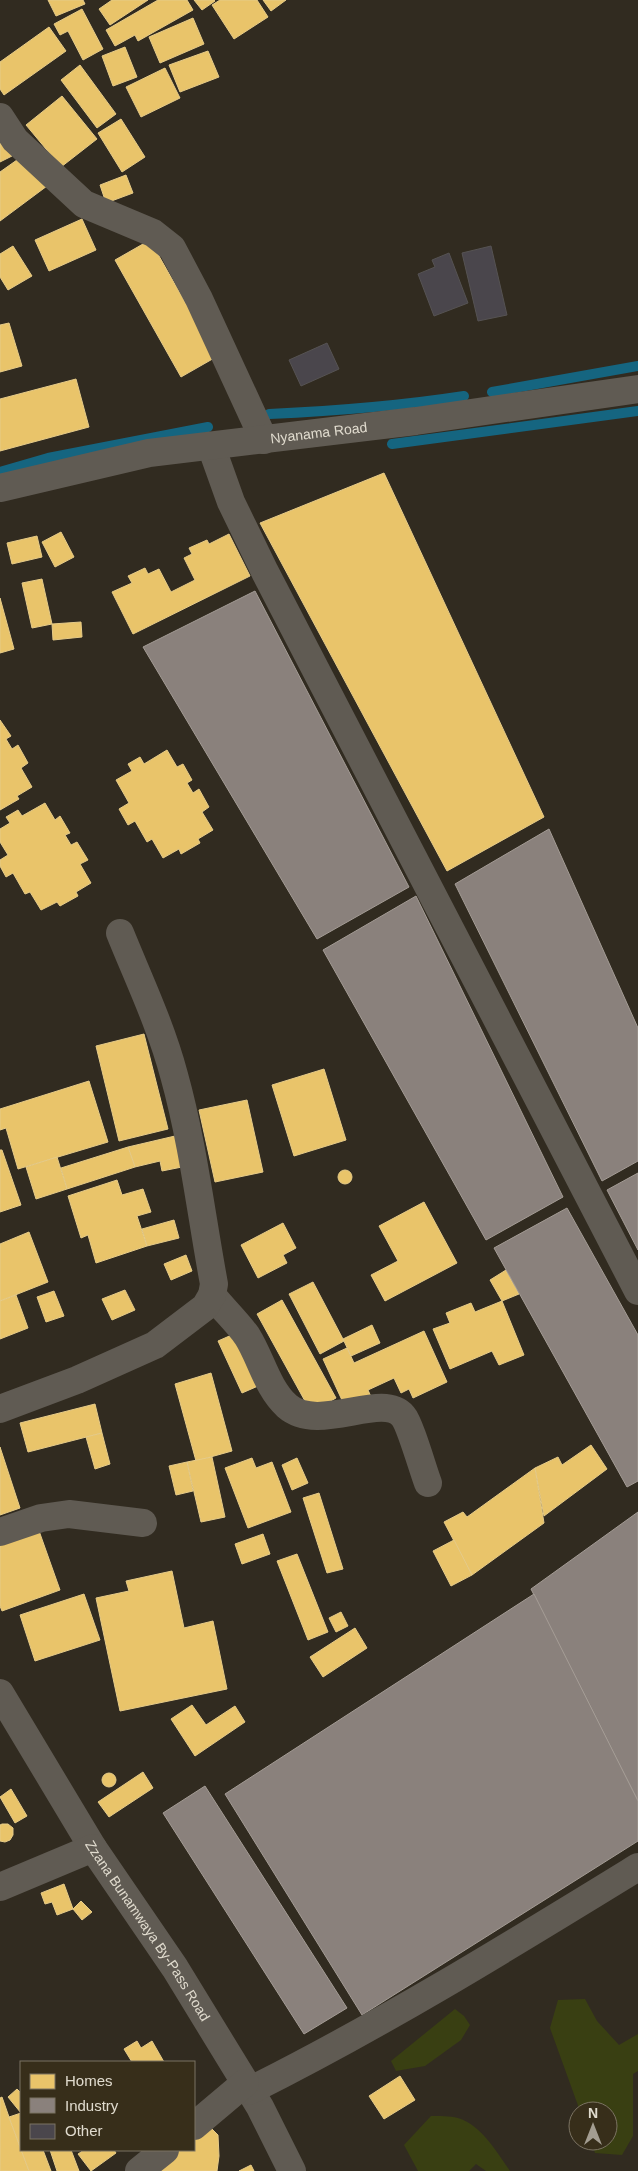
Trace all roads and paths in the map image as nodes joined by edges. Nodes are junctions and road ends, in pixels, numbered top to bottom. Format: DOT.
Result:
graph roads {
  1 [pos="0,117"];
  2 [pos="638,389"];
  3 [pos="264,440"];
  4 [pos="211,446"];
  5 [pos="0,488"];
  6 [pos="120,933"];
  7 [pos="638,1291"];
  8 [pos="212,1296"];
  9 [pos="0,1409"];
  10 [pos="428,1484"];
  11 [pos="142,1523"];
  12 [pos="0,1532"];
  13 [pos="0,1693"];
  14 [pos="93,1848"];
  15 [pos="638,1867"];
  16 [pos="0,1887"];
  17 [pos="247,2087"];
  18 [pos="195,2125"];
  19 [pos="164,2151"];
  20 [pos="139,2171"];
  21 [pos="292,2171"];
  1 -- 3 [label="street"];
  2 -- 3 [label="street, Nyanama Road"];
  3 -- 4 [label="street, Nyanama Road"];
  4 -- 5 [label="street, Nyanama Road"];
  4 -- 7 [label="street"];
  6 -- 8 [label="street"];
  8 -- 9 [label="street"];
  8 -- 10 [label="street"];
  11 -- 12 [label="street"];
  13 -- 14 [label="street, Zzana Bunamwaya By-Pass Road"];
  14 -- 16 [label="street"];
  14 -- 17 [label="street, Zzana Bunamwaya By-Pass Road"];
  15 -- 17 [label="street"];
  17 -- 18 [label="street"];
  17 -- 21 [label="street, Zzana Bunamwaya By-Pass Road"];
  19 -- 20 [label="street"];
}
